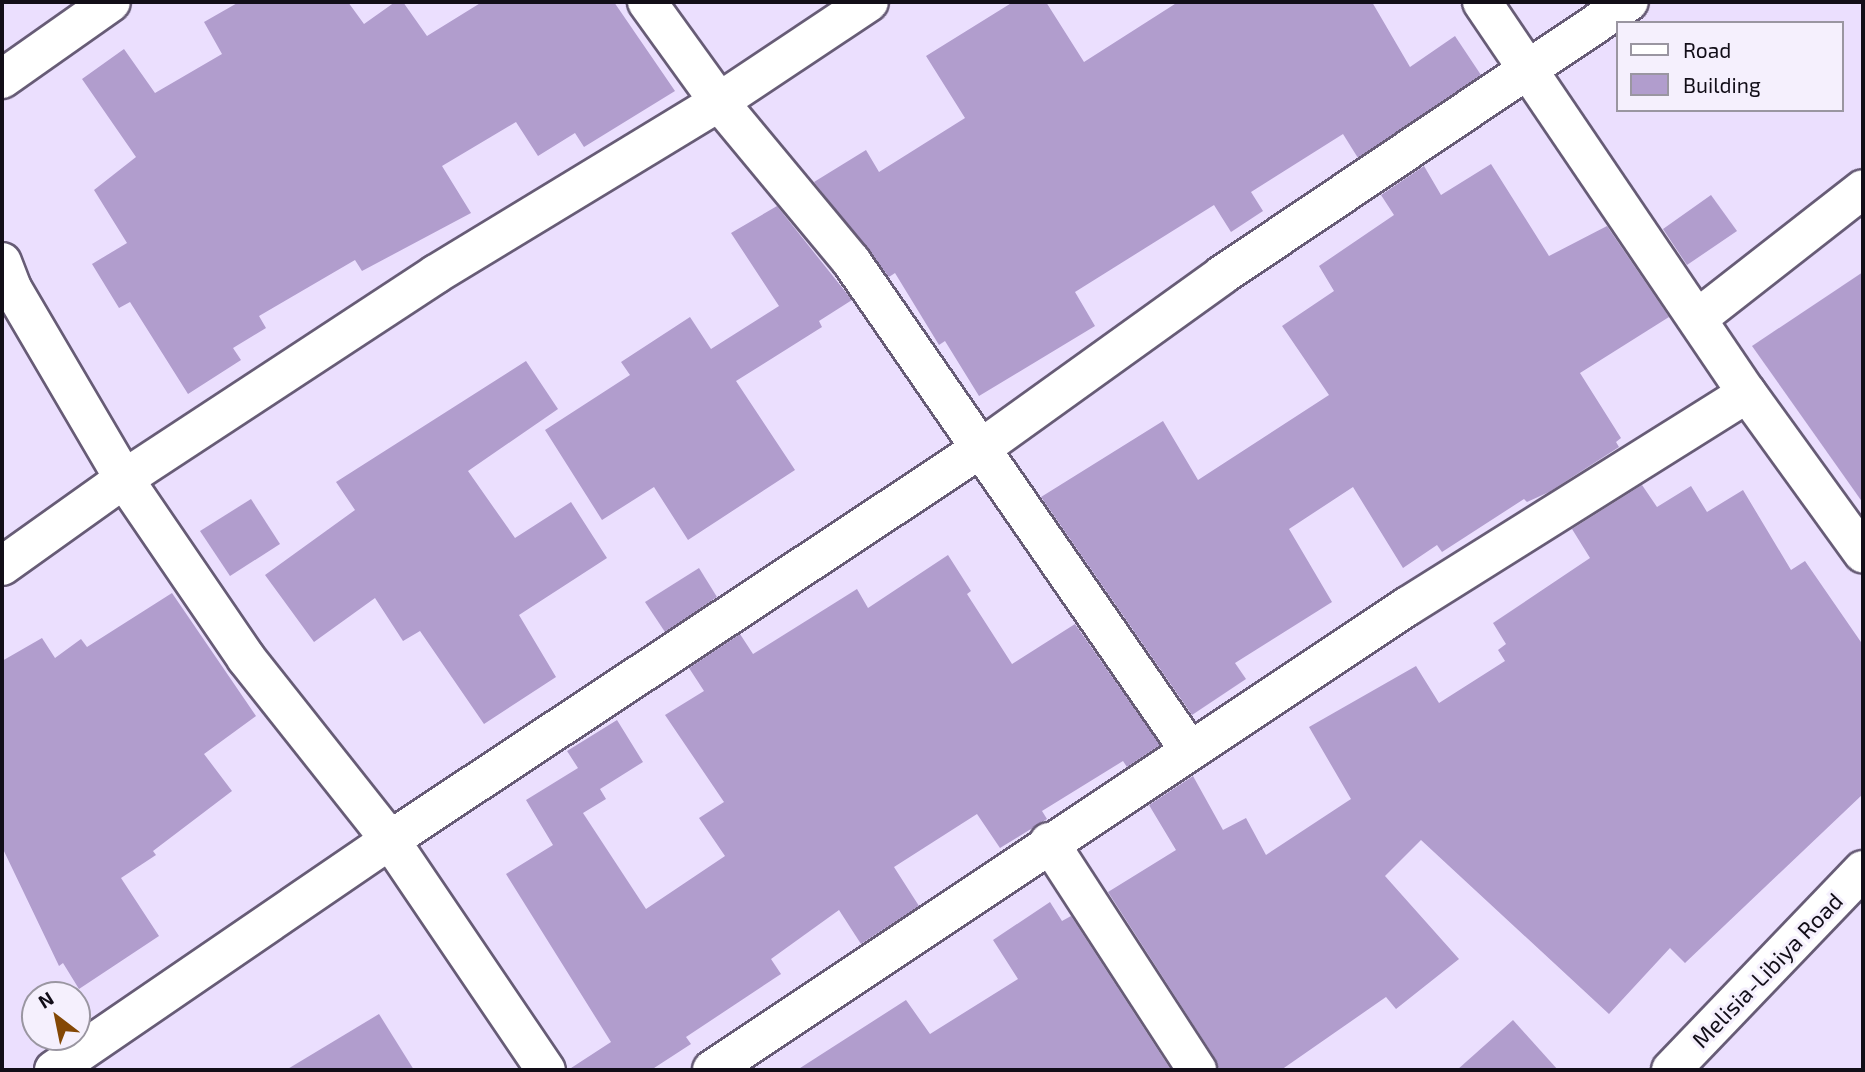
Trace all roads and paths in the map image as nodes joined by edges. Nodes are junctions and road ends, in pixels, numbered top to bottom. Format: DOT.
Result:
graph roads {
  1 [pos="61,2"];
  2 [pos="111,2"];
  3 [pos="647,2"];
  4 [pos="869,2"];
  5 [pos="1482,2"];
  6 [pos="1629,2"];
  7 [pos="1526,69"];
  8 [pos="14,70"];
  9 [pos="719,102"];
  10 [pos="1863,189"];
  11 [pos="2,262"];
  12 [pos="1698,318"];
  13 [pos="1746,393"];
  14 [pos="983,447"];
  15 [pos="124,479"];
  16 [pos="1863,553"];
  17 [pos="2,566"];
  18 [pos="1190,751"];
  19 [pos="390,840"];
  20 [pos="1049,842"];
  21 [pos="1863,870"];
  22 [pos="54,1070"];
  23 [pos="546,1070"];
  24 [pos="712,1070"];
  25 [pos="1197,1070"];
  26 [pos="1671,1070"];
  1 -- 8 [label="street"];
  2 -- 8 [label="street"];
  3 -- 9 [label="street"];
  4 -- 9 [label="street"];
  5 -- 7 [label="street"];
  6 -- 7 [label="street"];
  7 -- 12 [label="street"];
  7 -- 14 [label="street"];
  9 -- 14 [label="street"];
  9 -- 15 [label="street"];
  10 -- 12 [label="street"];
  11 -- 15 [label="street"];
  12 -- 13 [label="street"];
  13 -- 16 [label="street"];
  13 -- 18 [label="street"];
  14 -- 18 [label="street"];
  14 -- 19 [label="street"];
  15 -- 17 [label="street"];
  15 -- 19 [label="street"];
  18 -- 20 [label="street"];
  19 -- 22 [label="street"];
  19 -- 23 [label="street"];
  20 -- 24 [label="street"];
  20 -- 25 [label="street"];
  21 -- 26 [label="street, Melisia-Libiya Road"];
}
